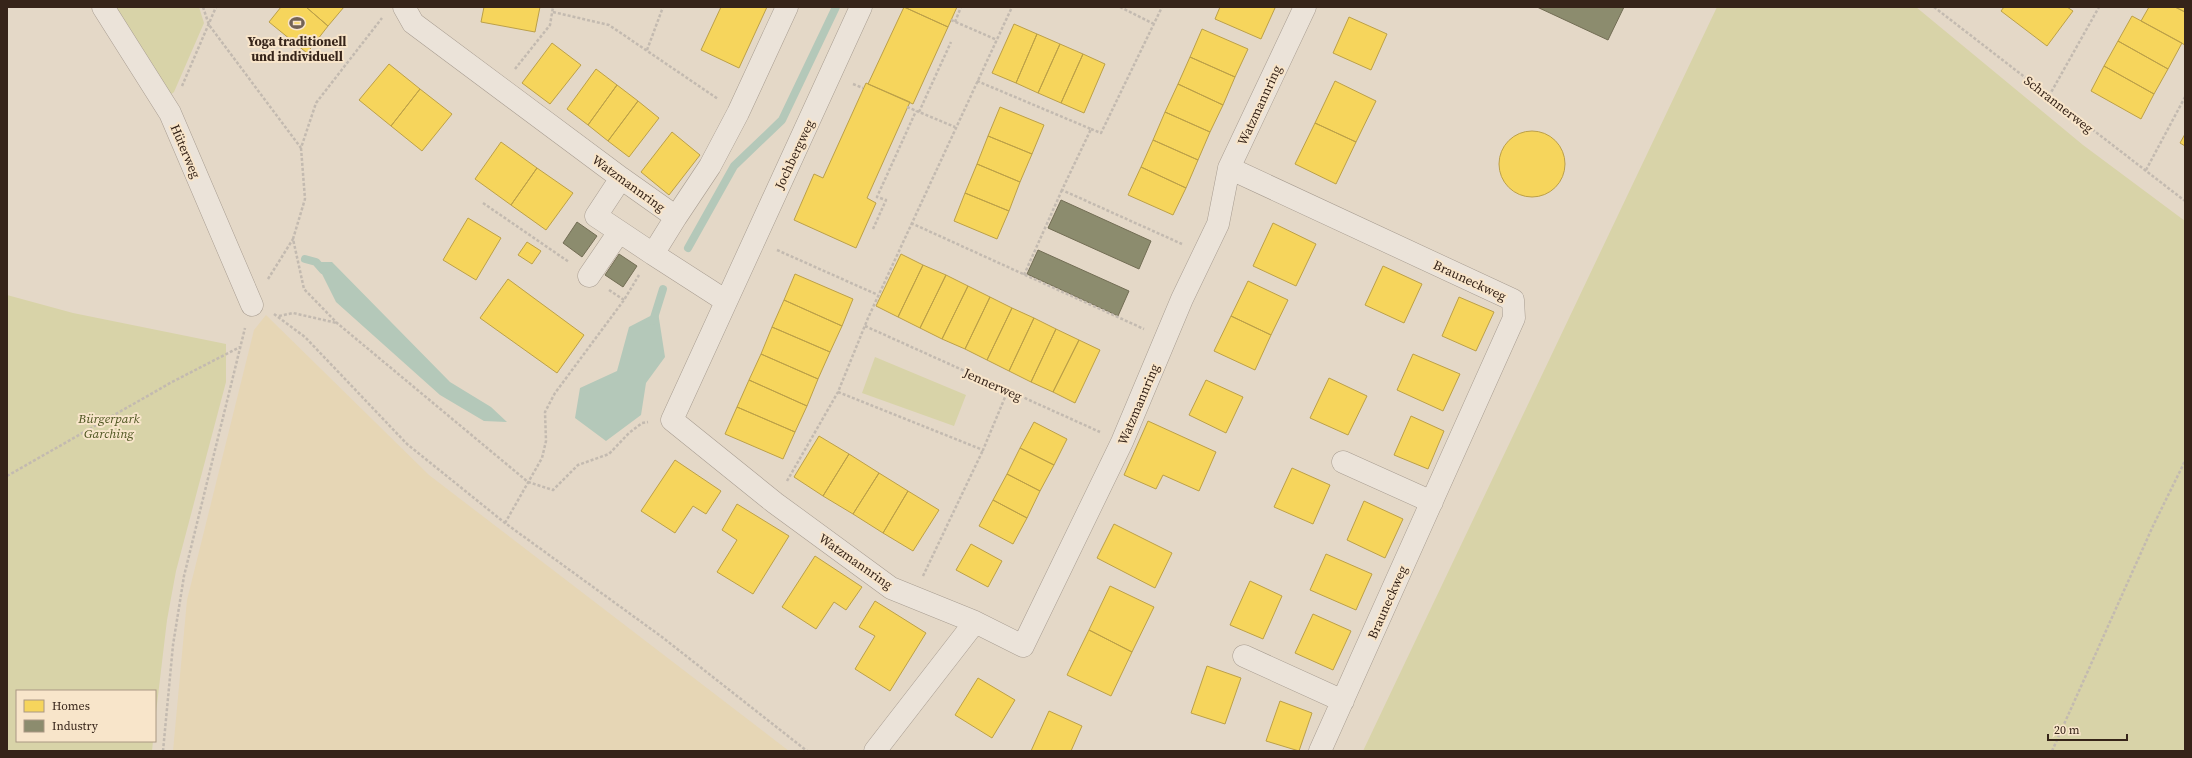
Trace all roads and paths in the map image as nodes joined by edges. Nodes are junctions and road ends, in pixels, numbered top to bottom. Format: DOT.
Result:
graph roads {
  1 [pos="103,7"];
  2 [pos="203,7"];
  3 [pos="216,7"];
  4 [pos="553,7"];
  5 [pos="663,7"];
  6 [pos="787,7"];
  7 [pos="861,7"];
  8 [pos="961,7"];
  9 [pos="1012,7"];
  10 [pos="1120,7"];
  11 [pos="1162,7"];
  12 [pos="1304,7"];
  13 [pos="1934,7"];
  14 [pos="2099,7"];
  15 [pos="395,10"];
  16 [pos="552,12"];
  17 [pos="1154,24"];
  18 [pos="209,25"];
  19 [pos="996,40"];
  20 [pos="951,42"];
  21 [pos="647,50"];
  22 [pos="977,80"];
  23 [pos="500,88"];
  24 [pos="2049,96"];
  25 [pos="2185,97"];
  26 [pos="908,107"];
  27 [pos="916,111"];
  28 [pos="919,112"];
  29 [pos="170,113"];
  30 [pos="738,113"];
  31 [pos="955,127"];
  32 [pos="1091,129"];
  33 [pos="301,148"];
  34 [pos="1229,168"];
  35 [pos="2146,170"];
  36 [pos="621,178"];
  37 [pos="1062,190"];
  38 [pos="2185,201"];
  39 [pos="483,202"];
  40 [pos="676,217"];
  41 [pos="911,223"];
  42 [pos="873,229"];
  43 [pos="619,232"];
  44 [pos="293,239"];
  45 [pos="754,240"];
  46 [pos="652,254"];
  47 [pos="1204,254"];
  48 [pos="1024,275"];
  49 [pos="589,276"];
  50 [pos="878,295"];
  51 [pos="624,300"];
  52 [pos="726,301"];
  53 [pos="252,305"];
  54 [pos="279,316"];
  55 [pos="337,323"];
  56 [pos="865,326"];
  57 [pos="1165,338"];
  58 [pos="240,347"];
  59 [pos="1008,390"];
  60 [pos="838,392"];
  61 [pos="672,420"];
  62 [pos="1122,442"];
  63 [pos="983,450"];
  64 [pos="2185,461"];
  65 [pos="1343,462"];
  66 [pos="7,476"];
  67 [pos="528,482"];
  68 [pos="1432,502"];
  69 [pos="775,503"];
  70 [pos="505,522"];
  71 [pos="912,597"];
  72 [pos="975,622"];
  73 [pos="1244,656"];
  74 [pos="1342,701"];
  75 [pos="163,751"];
  76 [pos="807,751"];
  77 [pos="874,751"];
  78 [pos="1320,751"];
  79 [pos="2052,751"];
  1 -- 29 [label="street, Hüterweg"];
  2 -- 18 [label="path"];
  3 -- 18 [label="path"];
  4 -- 16 [label="path"];
  5 -- 21 [label="path"];
  6 -- 30 [label="street"];
  7 -- 45 [label="street, Jochbergweg"];
  8 -- 19 [label="path"];
  9 -- 19 [label="path"];
  10 -- 17 [label="path"];
  11 -- 17 [label="path"];
  12 -- 34 [label="street, Watzmannring"];
  13 -- 24 [label="path, Schrannerweg"];
  14 -- 24 [label="path"];
  15 -- 23 [label="street, Watzmannring"];
  15 -- 33 [label="path"];
  16 -- 21 [label="path"];
  16 -- 23 [label="path"];
  17 -- 32 [label="path"];
  18 -- 29 [label="path"];
  18 -- 33 [label="path"];
  19 -- 22 [label="path"];
  20 -- 28 [label="path"];
  21 -- 30 [label="path"];
  22 -- 31 [label="path"];
  22 -- 32 [label="path"];
  23 -- 36 [label="street, Watzmannring"];
  24 -- 35 [label="path, Schrannerweg"];
  25 -- 35 [label="path"];
  26 -- 27 [label="path"];
  27 -- 28 [label="path"];
  27 -- 42 [label="path"];
  28 -- 31 [label="path"];
  29 -- 53 [label="street, Hüterweg"];
  30 -- 40 [label="street"];
  31 -- 41 [label="path"];
  32 -- 37 [label="path"];
  33 -- 44 [label="path"];
  34 -- 47 [label="street, Watzmannring"];
  34 -- 68 [label="street, Brauneckweg"];
  35 -- 38 [label="path, Schrannerweg"];
  36 -- 40 [label="street, Watzmannring"];
  36 -- 43 [label="street"];
  37 -- 47 [label="path"];
  37 -- 48 [label="path"];
  39 -- 49 [label="path"];
  40 -- 46 [label="street, Watzmannring"];
  41 -- 48 [label="path"];
  41 -- 50 [label="path"];
  43 -- 46 [label="street"];
  43 -- 49 [label="street"];
  44 -- 53 [label="path"];
  44 -- 55 [label="path"];
  45 -- 50 [label="path"];
  45 -- 52 [label="street, Jochbergweg"];
  46 -- 51 [label="path"];
  46 -- 52 [label="street"];
  47 -- 57 [label="street, Watzmannring"];
  48 -- 57 [label="path"];
  49 -- 51 [label="path"];
  50 -- 56 [label="path"];
  51 -- 67 [label="path"];
  52 -- 61 [label="street"];
  53 -- 54 [label="path"];
  53 -- 58 [label="path"];
  54 -- 55 [label="path"];
  54 -- 70 [label="path"];
  55 -- 67 [label="path"];
  56 -- 59 [label="path, Jennerweg"];
  56 -- 60 [label="path"];
  57 -- 62 [label="street, Watzmannring"];
  58 -- 66 [label="path"];
  58 -- 75 [label="path"];
  59 -- 62 [label="path, Jennerweg"];
  59 -- 63 [label="path"];
  60 -- 63 [label="path"];
  60 -- 69 [label="path"];
  61 -- 67 [label="path"];
  61 -- 69 [label="street, Watzmannring"];
  62 -- 72 [label="street, Watzmannring"];
  63 -- 71 [label="path"];
  64 -- 79 [label="path"];
  65 -- 68 [label="street"];
  67 -- 70 [label="path"];
  68 -- 74 [label="street, Brauneckweg"];
  69 -- 71 [label="street, Watzmannring"];
  70 -- 76 [label="path"];
  71 -- 72 [label="street, Watzmannring"];
  72 -- 77 [label="street"];
  73 -- 74 [label="street"];
  74 -- 78 [label="street, Brauneckweg"];
}
